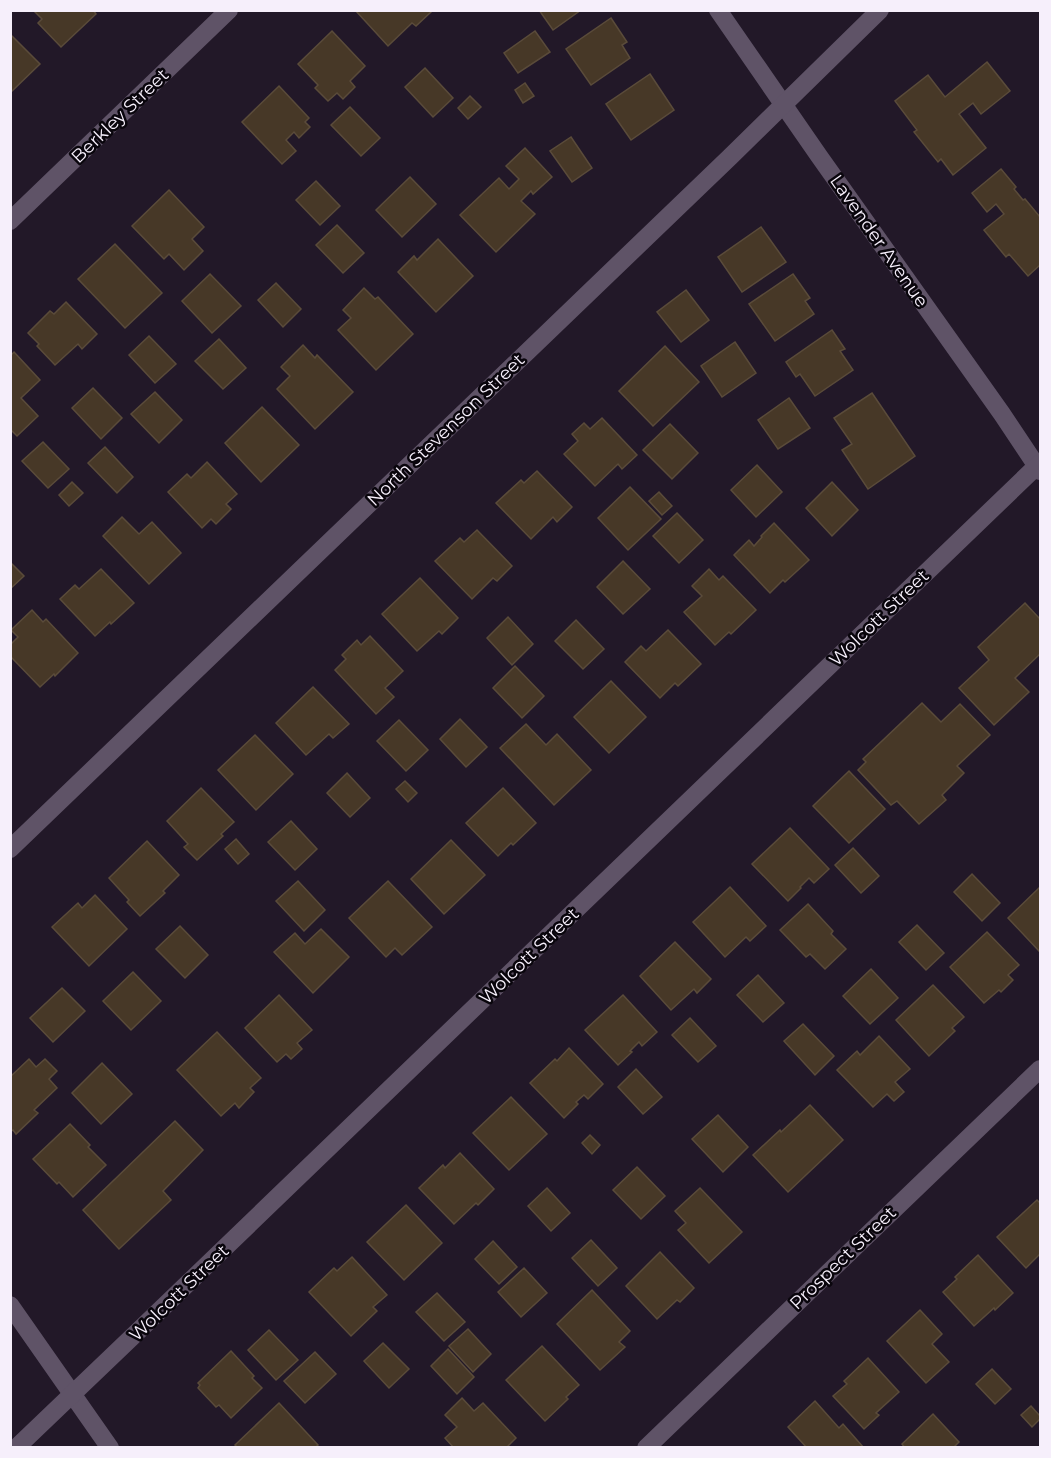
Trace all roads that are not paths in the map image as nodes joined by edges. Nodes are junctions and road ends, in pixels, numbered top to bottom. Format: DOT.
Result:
graph roads {
  1 [pos="229,10"];
  2 [pos="718,10"];
  3 [pos="880,10"];
  4 [pos="783,105"];
  5 [pos="10,221"];
  6 [pos="1040,467"];
  7 [pos="10,849"];
  8 [pos="1041,1069"];
  9 [pos="10,1305"];
  10 [pos="73,1394"];
  11 [pos="16,1448"];
  12 [pos="110,1448"];
  13 [pos="646,1448"];
  1 -- 5 [label="street, Berkley Street"];
  2 -- 4 [label="street, Lavender Avenue"];
  3 -- 4 [label="street, North Stevenson Street"];
  4 -- 6 [label="street, Lavender Avenue"];
  4 -- 7 [label="street, North Stevenson Street"];
  6 -- 10 [label="street, Wolcott Street"];
  8 -- 13 [label="street, Prospect Street"];
  9 -- 10 [label="street"];
  10 -- 11 [label="street, Wolcott Street"];
  10 -- 12 [label="street"];
}
